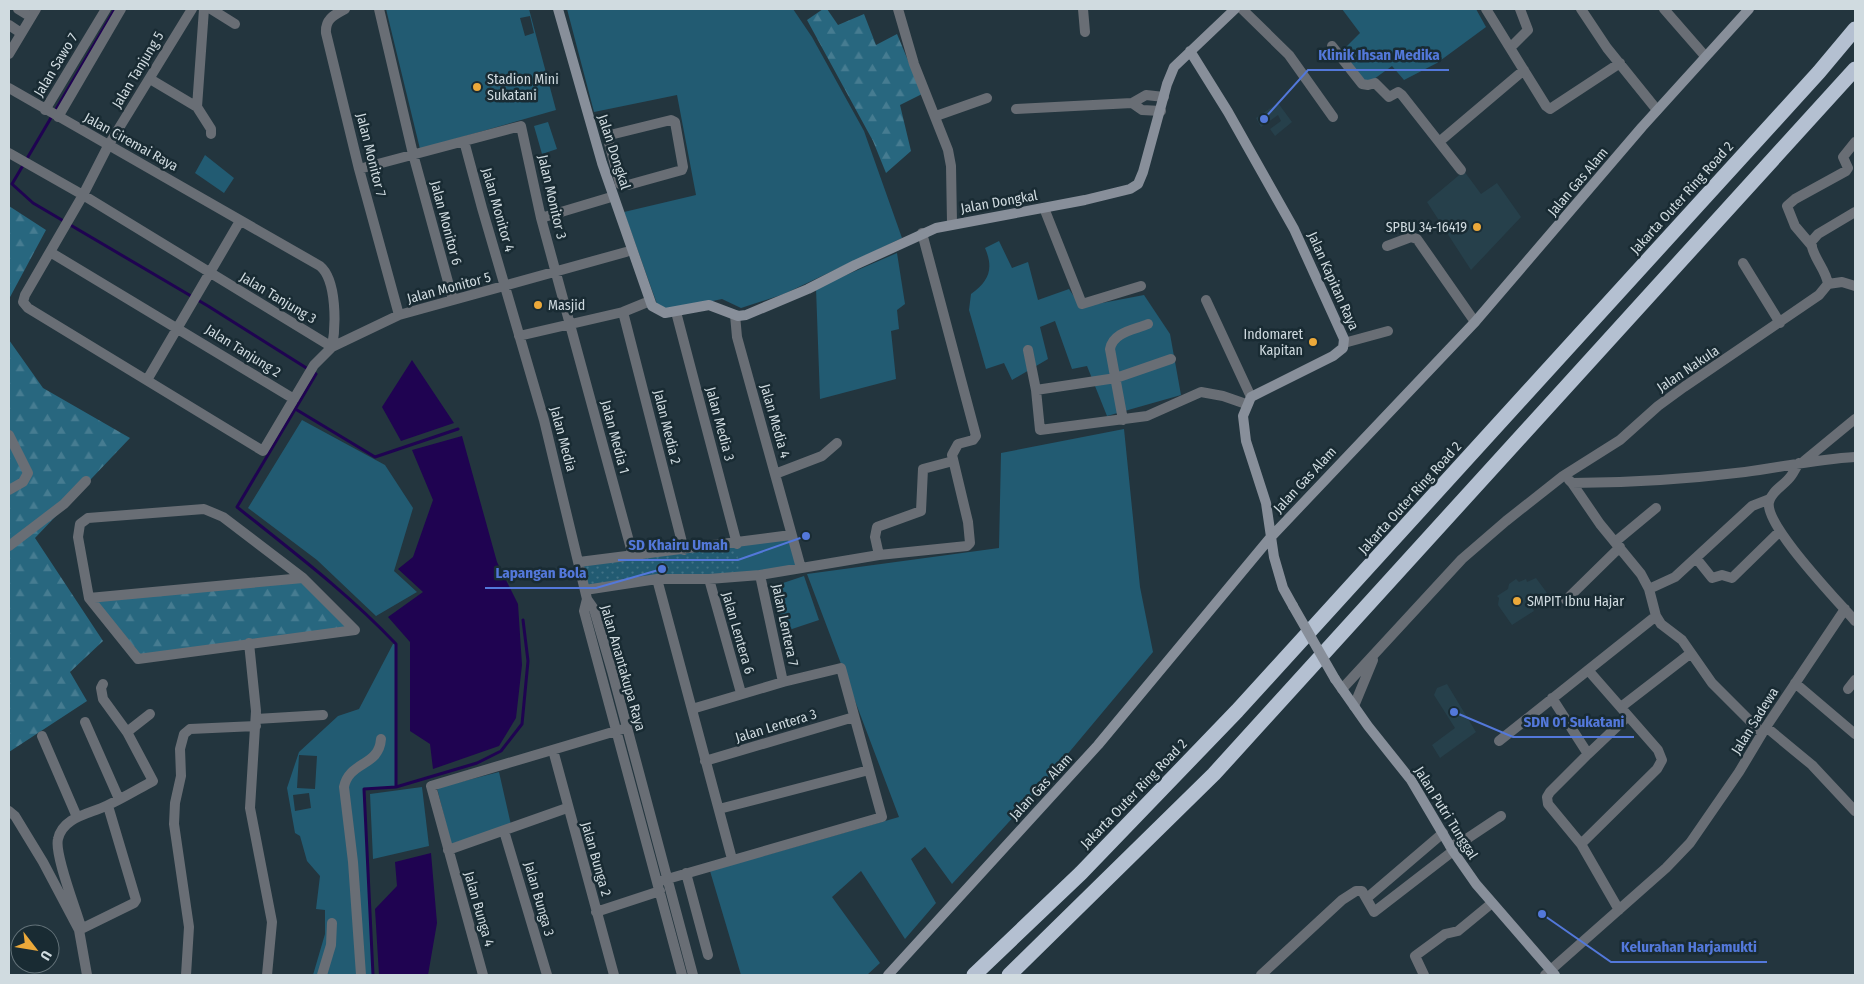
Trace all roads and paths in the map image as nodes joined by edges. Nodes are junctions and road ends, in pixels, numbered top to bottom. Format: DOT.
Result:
graph roads {
  1 [pos="18,9"];
  2 [pos="106,9"];
  3 [pos="122,9"];
  4 [pos="192,9"];
  5 [pos="204,9"];
  6 [pos="211,9"];
  7 [pos="345,9"];
  8 [pos="379,9"];
  9 [pos="558,9"];
  10 [pos="898,9"];
  11 [pos="1083,9"];
  12 [pos="1235,9"];
  13 [pos="1242,9"];
  14 [pos="1486,9"];
  15 [pos="1520,9"];
  16 [pos="1664,9"];
  17 [pos="1749,9"];
  18 [pos="1581,10"];
  19 [pos="34,13"];
  20 [pos="235,24"];
  21 [pos="9,25"];
  22 [pos="1855,29"];
  23 [pos="1085,32"];
  24 [pos="21,33"];
  25 [pos="1332,46"];
  26 [pos="1510,48"];
  27 [pos="1190,51"];
  28 [pos="9,54"];
  29 [pos="1706,56"];
  30 [pos="1620,63"];
  31 [pos="1855,69"];
  32 [pos="1524,70"];
  33 [pos="150,78"];
  34 [pos="9,88"];
  35 [pos="1164,97"];
  36 [pos="987,98"];
  37 [pos="1132,102"];
  38 [pos="197,106"];
  39 [pos="1016,109"];
  40 [pos="1657,110"];
  41 [pos="1161,111"];
  42 [pos="52,113"];
  43 [pos="936,116"];
  44 [pos="1333,117"];
  45 [pos="211,134"];
  46 [pos="464,141"];
  47 [pos="1439,142"];
  48 [pos="1855,142"];
  49 [pos="108,146"];
  50 [pos="9,153"];
  51 [pos="413,154"];
  52 [pos="612,159"];
  53 [pos="602,163"];
  54 [pos="359,169"];
  55 [pos="1461,170"];
  56 [pos="83,195"];
  57 [pos="608,198"];
  58 [pos="1044,208"];
  59 [pos="1855,212"];
  60 [pos="541,218"];
  61 [pos="240,221"];
  62 [pos="952,223"];
  63 [pos="922,233"];
  64 [pos="1388,246"];
  65 [pos="1812,246"];
  66 [pos="50,252"];
  67 [pos="626,252"];
  68 [pos="1743,263"];
  69 [pos="210,273"];
  70 [pos="556,273"];
  71 [pos="1828,284"];
  72 [pos="1141,286"];
  73 [pos="1855,286"];
  74 [pos="506,287"];
  75 [pos="453,300"];
  76 [pos="1206,300"];
  77 [pos="645,303"];
  78 [pos="623,312"];
  79 [pos="676,312"];
  80 [pos="399,315"];
  81 [pos="735,315"];
  82 [pos="1475,322"];
  83 [pos="1780,323"];
  84 [pos="1148,324"];
  85 [pos="571,325"];
  86 [pos="178,328"];
  87 [pos="1388,331"];
  88 [pos="519,336"];
  89 [pos="1344,343"];
  90 [pos="332,347"];
  91 [pos="1028,350"];
  92 [pos="1170,359"];
  93 [pos="1116,378"];
  94 [pos="148,380"];
  95 [pos="1036,390"];
  96 [pos="294,399"];
  97 [pos="1248,401"];
  98 [pos="1855,419"];
  99 [pos="1123,420"];
  100 [pos="9,435"];
  101 [pos="837,443"];
  102 [pos="1855,458"];
  103 [pos="953,461"];
  104 [pos="1801,462"];
  105 [pos="775,474"];
  106 [pos="1563,476"];
  107 [pos="86,480"];
  108 [pos="1572,483"];
  109 [pos="9,490"];
  110 [pos="1770,499"];
  111 [pos="1656,508"];
  112 [pos="1780,531"];
  113 [pos="792,535"];
  114 [pos="1270,538"];
  115 [pos="737,544"];
  116 [pos="1617,544"];
  117 [pos="9,546"];
  118 [pos="684,550"];
  119 [pos="879,555"];
  120 [pos="632,556"];
  121 [pos="1696,558"];
  122 [pos="579,562"];
  123 [pos="801,568"];
  124 [pos="760,574"];
  125 [pos="303,578"];
  126 [pos="657,579"];
  127 [pos="709,579"];
  128 [pos="1649,588"];
  129 [pos="586,595"];
  130 [pos="89,598"];
  131 [pos="1566,600"];
  132 [pos="1845,609"];
  133 [pos="1656,616"];
  134 [pos="1855,621"];
  135 [pos="249,643"];
  136 [pos="1377,652"];
  137 [pos="1691,653"];
  138 [pos="1588,670"];
  139 [pos="1855,680"];
  140 [pos="783,682"];
  141 [pos="103,684"];
  142 [pos="1794,684"];
  143 [pos="1848,689"];
  144 [pos="1342,690"];
  145 [pos="741,693"];
  146 [pos="1552,698"];
  147 [pos="1354,706"];
  148 [pos="692,709"];
  149 [pos="1624,712"];
  150 [pos="150,714"];
  151 [pos="323,715"];
  152 [pos="854,717"];
  153 [pos="85,722"];
  154 [pos="256,722"];
  155 [pos="622,730"];
  156 [pos="1764,730"];
  157 [pos="127,732"];
  158 [pos="1855,734"];
  159 [pos="42,736"];
  160 [pos="381,739"];
  161 [pos="1499,741"];
  162 [pos="553,750"];
  163 [pos="1588,754"];
  164 [pos="705,761"];
  165 [pos="869,770"];
  166 [pos="119,798"];
  167 [pos="108,806"];
  168 [pos="568,808"];
  169 [pos="719,809"];
  170 [pos="9,811"];
  171 [pos="1855,811"];
  172 [pos="1501,816"];
  173 [pos="77,817"];
  174 [pos="652,822"];
  175 [pos="642,826"];
  176 [pos="504,831"];
  177 [pos="1443,833"];
  178 [pos="1581,844"];
  179 [pos="1451,848"];
  180 [pos="448,850"];
  181 [pos="732,859"];
  182 [pos="686,873"];
  183 [pos="669,879"];
  184 [pos="658,886"];
  185 [pos="1367,898"];
  186 [pos="1492,903"];
  187 [pos="1619,910"];
  188 [pos="596,912"];
  189 [pos="332,923"];
  190 [pos="80,928"];
  191 [pos="708,955"];
  192 [pos="1550,974"];
  193 [pos="87,975"];
  194 [pos="186,975"];
  195 [pos="267,975"];
  196 [pos="322,975"];
  197 [pos="360,975"];
  198 [pos="483,975"];
  199 [pos="547,975"];
  200 [pos="614,975"];
  201 [pos="682,975"];
  202 [pos="693,975"];
  203 [pos="888,975"];
  204 [pos="974,975"];
  205 [pos="1009,975"];
  206 [pos="1262,975"];
  207 [pos="1424,975"];
  1 -- 19 [label="street"];
  2 -- 42 [label="street, Jalan Sawo 7"];
  3 -- 42 [label="street"];
  4 -- 33 [label="street, Jalan Tanjung 5"];
  5 -- 38 [label="street"];
  6 -- 20 [label="street"];
  7 -- 54 [label="street, Jalan Monitor 7"];
  8 -- 51 [label="street"];
  9 -- 53 [label="street, Jalan Dongkal"];
  10 -- 43 [label="street"];
  11 -- 23 [label="street"];
  12 -- 27 [label="street, Jalan Dongkal"];
  13 -- 44 [label="street"];
  14 -- 26 [label="street"];
  15 -- 26 [label="street"];
  16 -- 29 [label="street"];
  17 -- 29 [label="street, Jalan Gas Alam"];
  18 -- 30 [label="street"];
  19 -- 24 [label="street"];
  21 -- 24 [label="street"];
  22 -- 204 [label="highway, Jakarta Outer Ring Road 2"];
  24 -- 28 [label="street"];
  25 -- 47 [label="street"];
  26 -- 32 [label="street"];
  27 -- 35 [label="street, Jalan Dongkal"];
  27 -- 89 [label="street, Jalan Kapitan Raya"];
  29 -- 40 [label="street, Jalan Gas Alam"];
  30 -- 32 [label="street"];
  30 -- 40 [label="street"];
  31 -- 205 [label="highway"];
  32 -- 47 [label="street"];
  33 -- 38 [label="street"];
  33 -- 49 [label="street, Jalan Tanjung 5"];
  34 -- 42 [label="street, Jalan Ciremai Raya"];
  35 -- 37 [label="street"];
  35 -- 41 [label="street, Jalan Dongkal"];
  36 -- 43 [label="street"];
  37 -- 39 [label="street"];
  37 -- 41 [label="street"];
  38 -- 45 [label="street"];
  40 -- 82 [label="street, Jalan Gas Alam"];
  41 -- 58 [label="street, Jalan Dongkal"];
  42 -- 49 [label="street, Jalan Ciremai Raya"];
  43 -- 62 [label="street"];
  46 -- 51 [label="street"];
  46 -- 60 [label="street, Jalan Monitor 3"];
  46 -- 74 [label="street, Jalan Monitor 4"];
  47 -- 55 [label="street"];
  48 -- 65 [label="street"];
  49 -- 56 [label="street, Jalan Tanjung 5"];
  49 -- 61 [label="street, Jalan Ciremai Raya"];
  50 -- 56 [label="street, Jalan Tanjung 3"];
  51 -- 54 [label="street"];
  51 -- 75 [label="street, Jalan Monitor 6"];
  52 -- 52 [label="street"];
  52 -- 53 [label="street"];
  53 -- 79 [label="street, Jalan Dongkal"];
  54 -- 80 [label="street, Jalan Monitor 7"];
  56 -- 66 [label="street, Jalan Tanjung 5"];
  56 -- 69 [label="street, Jalan Tanjung 3"];
  57 -- 60 [label="street"];
  58 -- 62 [label="street, Jalan Dongkal"];
  58 -- 72 [label="street"];
  59 -- 65 [label="street"];
  60 -- 70 [label="street, Jalan Monitor 3"];
  61 -- 69 [label="street"];
  61 -- 90 [label="street, Jalan Ciremai Raya"];
  62 -- 63 [label="street, Jalan Dongkal"];
  63 -- 81 [label="street, Jalan Dongkal"];
  63 -- 103 [label="street"];
  64 -- 82 [label="street"];
  65 -- 71 [label="street"];
  66 -- 86 [label="street, Jalan Tanjung 2"];
  66 -- 94 [label="street, Jalan Tanjung 5"];
  67 -- 70 [label="street, Jalan Monitor 5"];
  68 -- 83 [label="street"];
  69 -- 86 [label="street"];
  69 -- 90 [label="street, Jalan Tanjung 3"];
  70 -- 74 [label="street, Jalan Monitor 5"];
  70 -- 85 [label="street, Jalan Monitor 3"];
  71 -- 73 [label="street"];
  71 -- 83 [label="street, Jalan Nakula"];
  74 -- 75 [label="street, Jalan Monitor 5"];
  74 -- 88 [label="street, Jalan Media"];
  75 -- 80 [label="street, Jalan Monitor 5"];
  76 -- 97 [label="street"];
  77 -- 78 [label="street"];
  78 -- 85 [label="street"];
  78 -- 118 [label="street, Jalan Media 2"];
  79 -- 81 [label="street"];
  79 -- 115 [label="street, Jalan Media 3"];
  80 -- 90 [label="street, Jalan Monitor 5"];
  81 -- 105 [label="street, Jalan Media 4"];
  82 -- 114 [label="street, Jalan Gas Alam"];
  83 -- 106 [label="street, Jalan Nakula"];
  84 -- 93 [label="street"];
  85 -- 88 [label="street"];
  85 -- 120 [label="street, Jalan Media 1"];
  86 -- 94 [label="street"];
  86 -- 96 [label="street, Jalan Tanjung 2"];
  87 -- 89 [label="street"];
  88 -- 122 [label="street, Jalan Media"];
  89 -- 97 [label="street, Jalan Kapitan Raya"];
  90 -- 96 [label="street, Jalan Monitor 5"];
  91 -- 95 [label="street"];
  92 -- 93 [label="street"];
  93 -- 95 [label="street"];
  93 -- 99 [label="street"];
  94 -- 96 [label="street, Jalan Monitor 5"];
  95 -- 99 [label="street"];
  97 -- 99 [label="street"];
  97 -- 114 [label="street"];
  98 -- 104 [label="street"];
  100 -- 109 [label="street"];
  101 -- 105 [label="street"];
  102 -- 104 [label="street"];
  103 -- 119 [label="street"];
  103 -- 119 [label="street"];
  104 -- 108 [label="street"];
  104 -- 110 [label="street"];
  105 -- 113 [label="street, Jalan Media 4"];
  106 -- 108 [label="street"];
  106 -- 136 [label="street, Jalan Nakula"];
  107 -- 117 [label="street"];
  108 -- 116 [label="street"];
  110 -- 112 [label="street"];
  110 -- 121 [label="street"];
  111 -- 116 [label="street"];
  112 -- 121 [label="street"];
  112 -- 132 [label="street"];
  113 -- 115 [label="street"];
  113 -- 123 [label="street, Jalan Media 4"];
  114 -- 144 [label="street, Jalan Putri Tunggal, bridge"];
  114 -- 203 [label="street, Jalan Gas Alam"];
  115 -- 118 [label="street"];
  116 -- 128 [label="street"];
  116 -- 131 [label="street"];
  118 -- 120 [label="street"];
  119 -- 123 [label="street"];
  120 -- 122 [label="street"];
  121 -- 128 [label="street"];
  122 -- 129 [label="street, Jalan Media"];
  123 -- 124 [label="street"];
  124 -- 127 [label="street"];
  124 -- 140 [label="street, Jalan Lentera 7"];
  125 -- 130 [label="street"];
  125 -- 130 [label="street"];
  125 -- 135 [label="street"];
  126 -- 127 [label="street"];
  126 -- 129 [label="street"];
  126 -- 148 [label="street"];
  127 -- 145 [label="street, Jalan Lentera 6"];
  128 -- 133 [label="street"];
  129 -- 155 [label="street, Jalan Anantakupa Raya"];
  130 -- 135 [label="street"];
  132 -- 134 [label="street"];
  132 -- 142 [label="street, Jalan Sadewa"];
  133 -- 137 [label="street"];
  133 -- 138 [label="street"];
  135 -- 154 [label="street"];
  136 -- 144 [label="street, Jalan Nakula"];
  136 -- 147 [label="street, Jalan Nakula"];
  137 -- 149 [label="street"];
  137 -- 156 [label="street"];
  138 -- 146 [label="street"];
  138 -- 149 [label="street"];
  139 -- 143 [label="street"];
  140 -- 145 [label="street"];
  140 -- 152 [label="street"];
  141 -- 157 [label="street"];
  142 -- 156 [label="street, Jalan Sadewa"];
  142 -- 158 [label="street"];
  144 -- 147 [label="street, Jalan Putri Tunggal"];
  145 -- 148 [label="street"];
  146 -- 161 [label="street"];
  146 -- 163 [label="street"];
  147 -- 177 [label="street, Jalan Putri Tunggal"];
  148 -- 164 [label="street"];
  149 -- 163 [label="street"];
  149 -- 178 [label="street"];
  150 -- 157 [label="street"];
  151 -- 154 [label="street"];
  152 -- 164 [label="street, Jalan Lentera 3"];
  152 -- 165 [label="street"];
  153 -- 166 [label="street"];
  154 -- 194 [label="street"];
  154 -- 195 [label="street"];
  155 -- 162 [label="street"];
  155 -- 174 [label="street, Jalan Anantakupa Raya"];
  155 -- 175 [label="street, Jalan Anantakupa Raya"];
  156 -- 171 [label="street"];
  156 -- 187 [label="street, Jalan Sadewa"];
  157 -- 166 [label="street"];
  159 -- 173 [label="street"];
  160 -- 197 [label="street"];
  162 -- 168 [label="street, Jalan Bunga 2"];
  162 -- 180 [label="street, Jalan Bunga 4"];
  163 -- 178 [label="street"];
  164 -- 169 [label="street"];
  165 -- 169 [label="street"];
  165 -- 181 [label="street"];
  166 -- 167 [label="street"];
  167 -- 173 [label="street"];
  167 -- 190 [label="street"];
  168 -- 176 [label="street"];
  168 -- 188 [label="street, Jalan Bunga 2"];
  169 -- 181 [label="street"];
  170 -- 190 [label="street"];
  172 -- 179 [label="street"];
  173 -- 190 [label="street"];
  174 -- 175 [label="street"];
  174 -- 183 [label="street, Jalan Anantakupa Raya"];
  175 -- 184 [label="street, Jalan Anantakupa Raya"];
  176 -- 180 [label="street"];
  176 -- 199 [label="street, Jalan Bunga 3"];
  177 -- 179 [label="street, Jalan Putri Tunggal"];
  177 -- 185 [label="street"];
  178 -- 187 [label="street"];
  179 -- 185 [label="street"];
  179 -- 186 [label="street, Jalan Putri Tunggal"];
  180 -- 198 [label="street, Jalan Bunga 4"];
  181 -- 182 [label="street"];
  182 -- 183 [label="street"];
  182 -- 191 [label="street"];
  183 -- 184 [label="street"];
  183 -- 202 [label="street, Jalan Anantakupa Raya"];
  184 -- 188 [label="street"];
  184 -- 201 [label="street, Jalan Anantakupa Raya"];
  185 -- 206 [label="street"];
  186 -- 192 [label="street, Jalan Putri Tunggal"];
  186 -- 207 [label="street"];
  187 -- 192 [label="street, Jalan Sadewa"];
  188 -- 200 [label="street, Jalan Bunga 2"];
  189 -- 196 [label="street"];
  190 -- 193 [label="street"];
}
